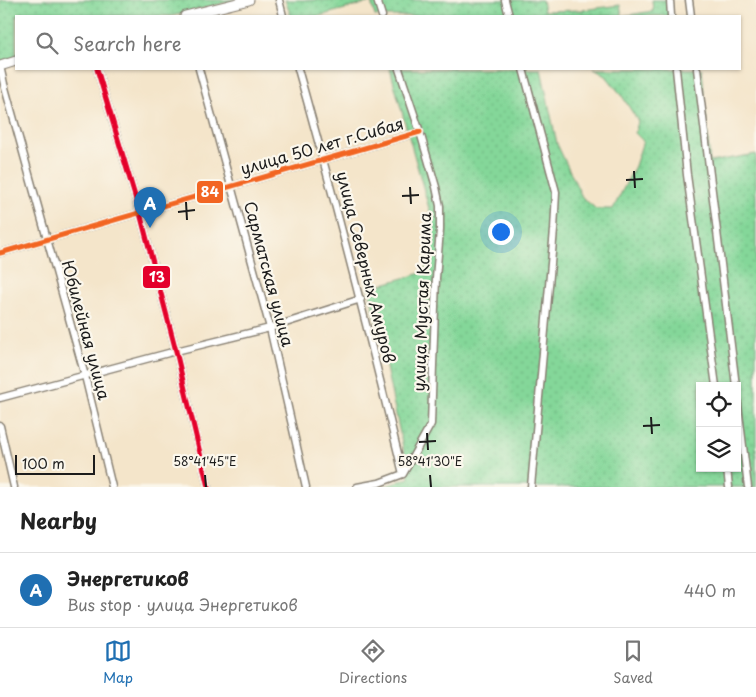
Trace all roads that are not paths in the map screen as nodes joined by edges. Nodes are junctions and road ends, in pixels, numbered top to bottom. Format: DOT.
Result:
graph roads {
  1 [pos="249,0"];
  2 [pos="280,0"];
  3 [pos="376,0"];
  4 [pos="505,0"];
  5 [pos="670,0"];
  6 [pos="689,0"];
  7 [pos="189,15"];
  8 [pos="283,15"];
  9 [pos="382,15"];
  10 [pos="509,15"];
  11 [pos="671,15"];
  12 [pos="691,15"];
  13 [pos="15,61"];
  14 [pos="0,66"];
  15 [pos="97,70"];
  16 [pos="199,70"];
  17 [pos="298,70"];
  18 [pos="399,70"];
  19 [pos="523,70"];
  20 [pos="676,70"];
  21 [pos="697,70"];
  22 [pos="420,132"];
  23 [pos="324,160"];
  24 [pos="231,186"];
  25 [pos="140,213"];
  26 [pos="46,239"];
  27 [pos="0,253"];
  28 [pos="361,299"];
  29 [pos="270,328"];
  30 [pos="176,351"];
  31 [pos="85,376"];
  32 [pos="715,382"];
  33 [pos="736,382"];
  34 [pos="0,398"];
  35 [pos="0,426"];
  36 [pos="741,427"];
  37 [pos="727,472"];
  38 [pos="403,474"];
  39 [pos="14,487"];
  40 [pos="112,487"];
  41 [pos="208,487"];
  42 [pos="306,487"];
  43 [pos="357,487"];
  44 [pos="531,487"];
  45 [pos="729,487"];
  46 [pos="748,487"];
  1 -- 7 [label="street"];
  2 -- 8 [label="street"];
  3 -- 9 [label="street"];
  4 -- 10 [label="street"];
  5 -- 11 [label="street"];
  6 -- 12 [label="street"];
  13 -- 14 [label="street"];
  14 -- 26 [label="street, Юбилейная улица"];
  15 -- 25 [label="street"];
  16 -- 24 [label="street, Сарматская улица"];
  17 -- 23 [label="street, улица Северных Амуров"];
  18 -- 22 [label="street, улица Мустая Карима"];
  19 -- 44 [label="street"];
  20 -- 32 [label="street"];
  21 -- 33 [label="street"];
  22 -- 23 [label="street, улица 50 лет г.Сибая"];
  22 -- 38 [label="street, улица Мустая Карима"];
  23 -- 24 [label="street, улица 50 лет г.Сибая"];
  23 -- 28 [label="street, улица Северных Амуров"];
  24 -- 25 [label="street, улица 50 лет г.Сибая"];
  24 -- 29 [label="street, Сарматская улица"];
  25 -- 26 [label="street, улица 50 лет г.Сибая"];
  25 -- 30 [label="street"];
  26 -- 27 [label="street, улица 50 лет г.Сибая"];
  26 -- 31 [label="street, Юбилейная улица"];
  28 -- 29 [label="street"];
  28 -- 38 [label="street, улица Северных Амуров"];
  29 -- 30 [label="street"];
  29 -- 42 [label="street, Сарматская улица"];
  30 -- 31 [label="street"];
  30 -- 41 [label="street"];
  31 -- 34 [label="street"];
  31 -- 40 [label="street, Юбилейная улица"];
  35 -- 39 [label="street"];
  36 -- 46 [label="street"];
  37 -- 45 [label="street"];
  38 -- 43 [label="street"];
}
